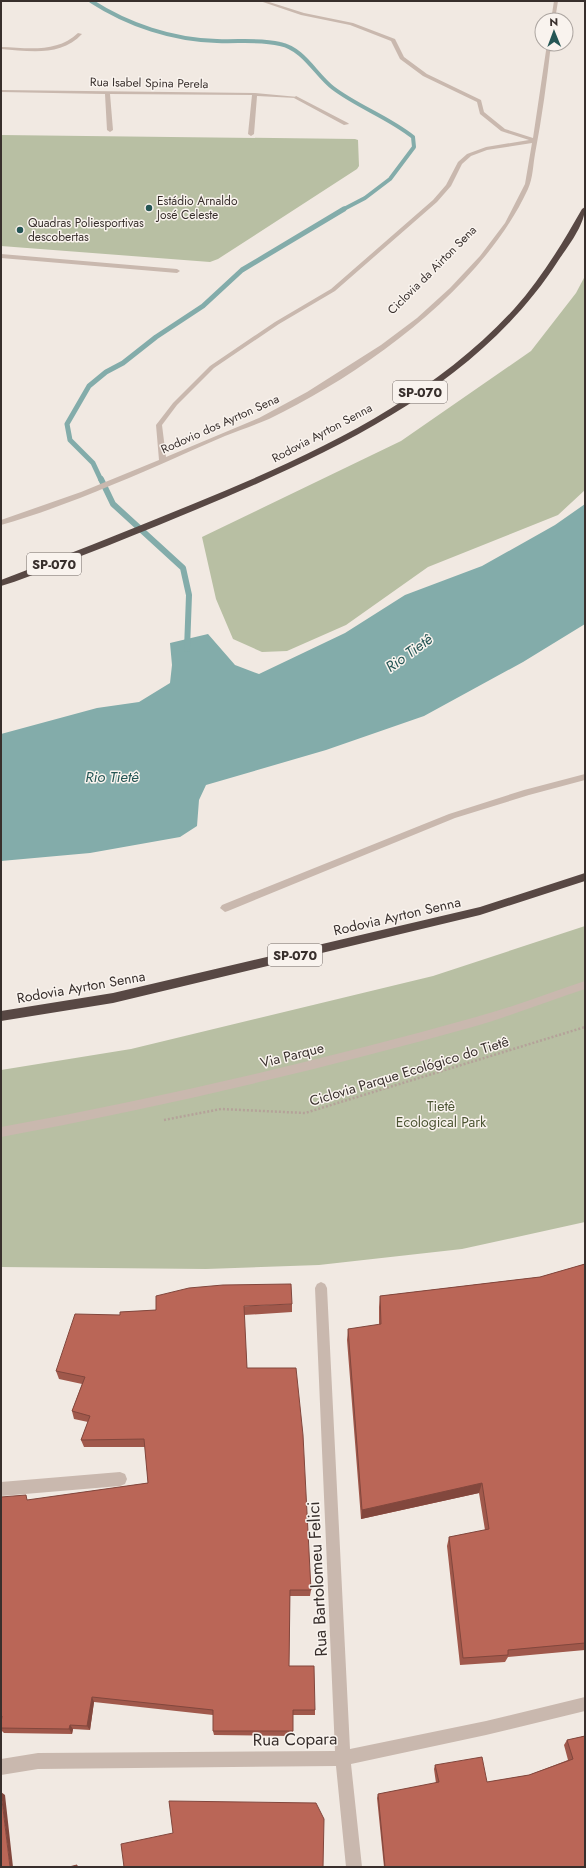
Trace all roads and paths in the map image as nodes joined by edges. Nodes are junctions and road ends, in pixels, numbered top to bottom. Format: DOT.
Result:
graph roads {
  1 [pos="262,1"];
  2 [pos="556,1"];
  3 [pos="554,12"];
  4 [pos="80,34"];
  5 [pos="1,48"];
  6 [pos="548,52"];
  7 [pos="1,91"];
  8 [pos="107,92"];
  9 [pos="255,94"];
  10 [pos="346,124"];
  11 [pos="110,130"];
  12 [pos="251,134"];
  13 [pos="535,141"];
  14 [pos="585,209"];
  15 [pos="1,256"];
  16 [pos="177,271"];
  17 [pos="163,461"];
  18 [pos="1,524"];
  19 [pos="1,583"];
  20 [pos="585,777"];
  21 [pos="585,877"];
  22 [pos="225,908"];
  23 [pos="585,985"];
  24 [pos="1,1016"];
  25 [pos="585,1027"];
  26 [pos="160,1121"];
  27 [pos="1,1132"];
  28 [pos="321,1288"];
  29 [pos="120,1479"];
  30 [pos="1,1489"];
  31 [pos="585,1704"];
  32 [pos="343,1758"];
  33 [pos="1,1767"];
  34 [pos="354,1867"];
  1 -- 13 [label="street"];
  2 -- 3 [label="street"];
  4 -- 5 [label="street"];
  6 -- 13 [label="street, Rodovio dos Ayrton Sena"];
  7 -- 8 [label="street, Rua Isabel Spina Perela"];
  8 -- 9 [label="street, Rua Isabel Spina Perela"];
  8 -- 11 [label="street"];
  9 -- 10 [label="street, Rua Isabel Spina Perela"];
  9 -- 12 [label="street"];
  13 -- 17 [label="street, Rodovio dos Ayrton Sena"];
  13 -- 17 [label="street"];
  14 -- 19 [label="highway, Rodovia Ayrton Senna / SP-070"];
  15 -- 16 [label="street"];
  17 -- 18 [label="street, Rodovio dos Ayrton Sena"];
  20 -- 22 [label="street"];
  21 -- 24 [label="highway, Rodovia Ayrton Senna / SP-070"];
  23 -- 27 [label="street, Via Parque"];
  25 -- 26 [label="path, Ciclovia Parque Ecológico do Tietê"];
  28 -- 32 [label="street, Rua Bartolomeu Felici"];
  29 -- 30 [label="street"];
  31 -- 32 [label="street, Rua Copara"];
  32 -- 33 [label="street, Rua Copara"];
  32 -- 34 [label="street, Rua Bartolomeu Felici"];
}
